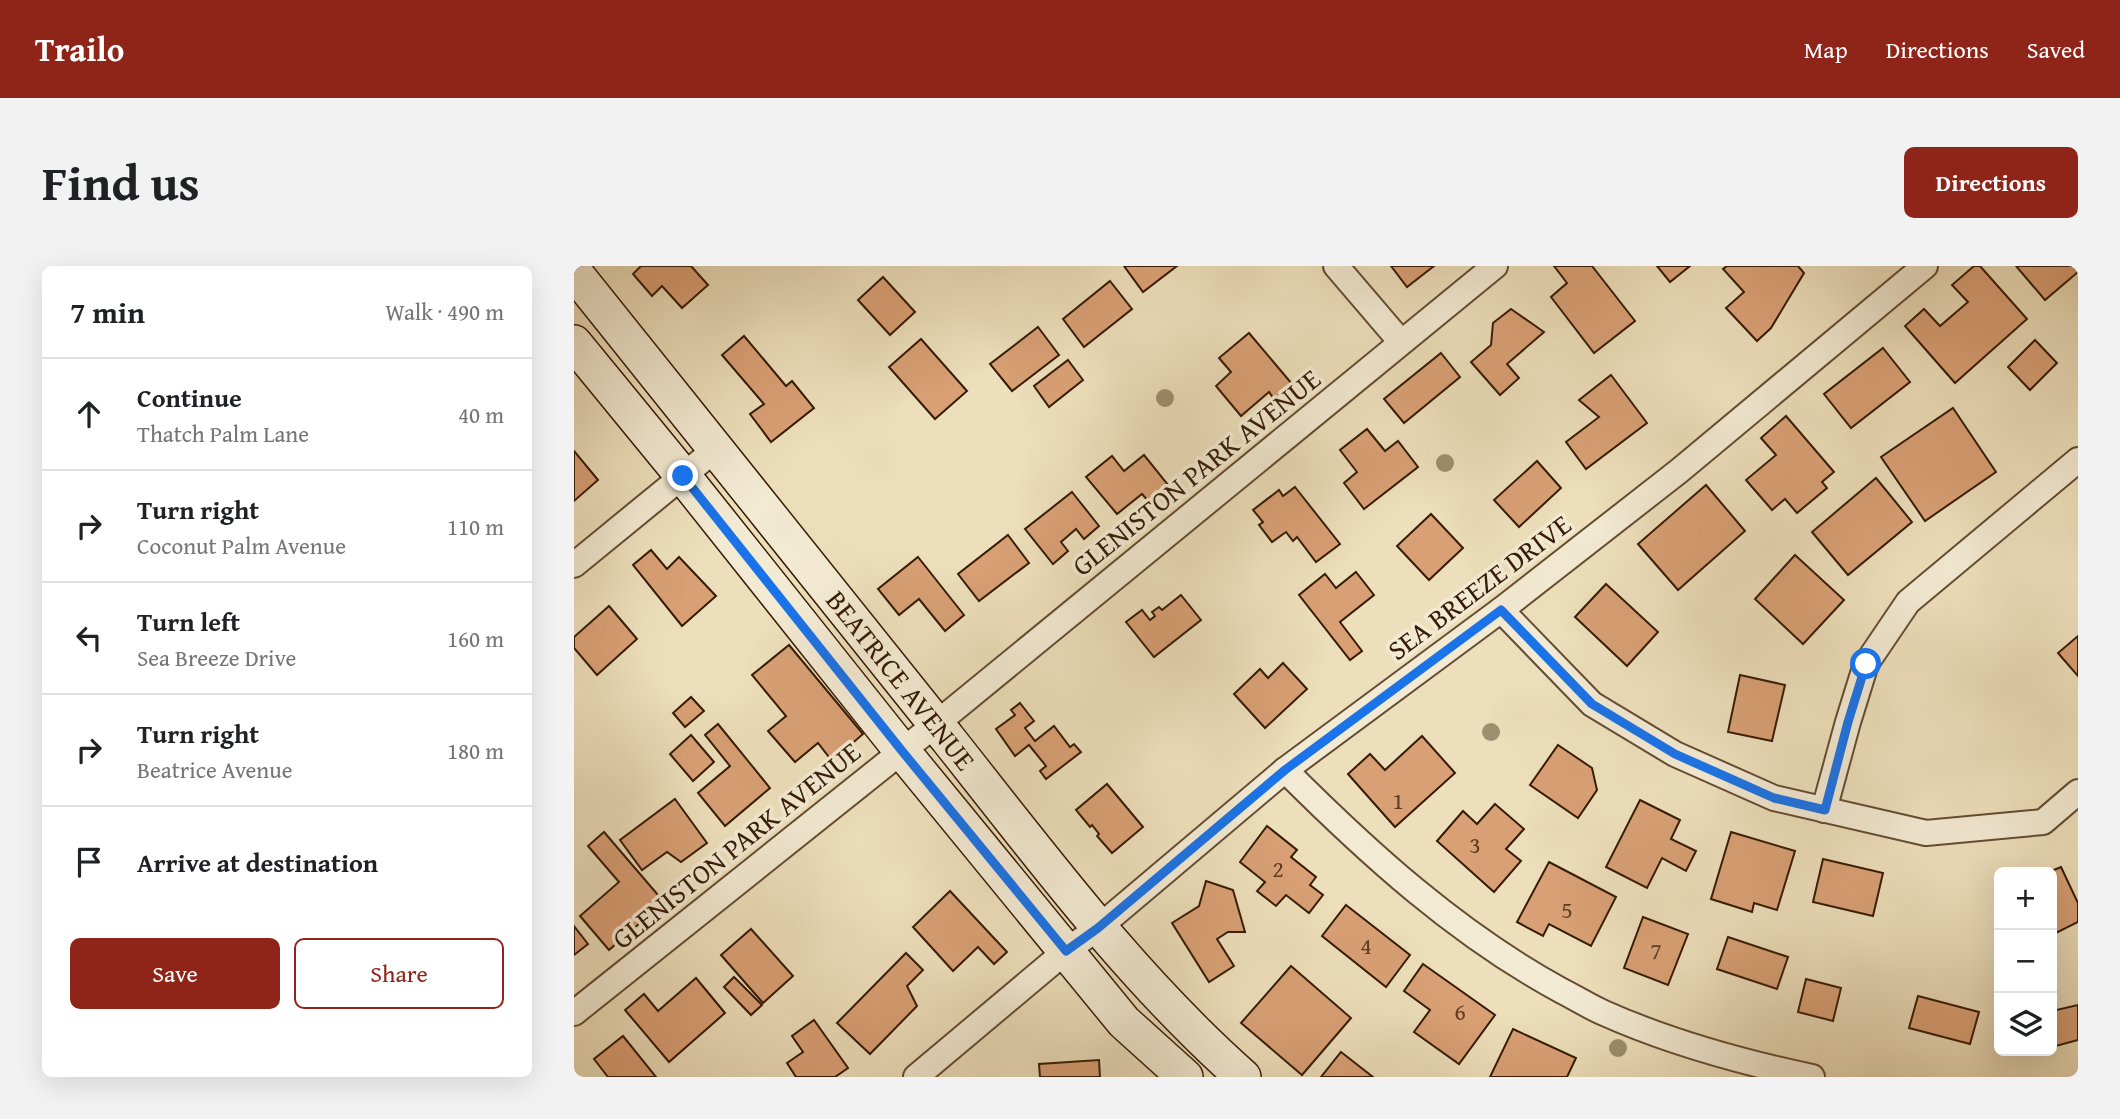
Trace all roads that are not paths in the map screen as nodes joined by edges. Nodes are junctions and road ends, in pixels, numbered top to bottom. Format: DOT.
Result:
graph roads {
  1 [pos="1336,266"];
  2 [pos="1495,266"];
  3 [pos="1925,266"];
  4 [pos="574,272"];
  5 [pos="1401,342"];
  6 [pos="574,343"];
  7 [pos="717,448"];
  8 [pos="2078,460"];
  9 [pos="683,476"];
  10 [pos="574,565"];
  11 [pos="1501,610"];
  12 [pos="936,724"];
  13 [pos="902,751"];
  14 [pos="1285,770"];
  15 [pos="2078,792"];
  16 [pos="1825,810"];
  17 [pos="1098,928"];
  18 [pos="1066,951"];
  19 [pos="574,1013"];
  20 [pos="916,1077"];
  21 [pos="1185,1077"];
  22 [pos="1243,1077"];
  23 [pos="1812,1077"];
  1 -- 5 [label="street"];
  2 -- 5 [label="street, GLENISTON PARK AVENUE"];
  3 -- 11 [label="street, SEA BREEZE DRIVE"];
  4 -- 7 [label="main road, BEATRICE AVENUE"];
  5 -- 12 [label="street, GLENISTON PARK AVENUE"];
  6 -- 9 [label="main road, BEATRICE AVENUE"];
  7 -- 9 [label="street"];
  7 -- 12 [label="main road, BEATRICE AVENUE"];
  8 -- 16 [label="street"];
  9 -- 10 [label="street"];
  9 -- 13 [label="main road, BEATRICE AVENUE"];
  11 -- 14 [label="street, SEA BREEZE DRIVE"];
  11 -- 16 [label="street"];
  12 -- 13 [label="street, GLENISTON PARK AVENUE"];
  12 -- 17 [label="main road, BEATRICE AVENUE"];
  13 -- 18 [label="main road, BEATRICE AVENUE"];
  13 -- 19 [label="street, GLENISTON PARK AVENUE"];
  14 -- 17 [label="street, SEA BREEZE DRIVE"];
  14 -- 23 [label="street"];
  15 -- 16 [label="street"];
  17 -- 18 [label="street, SEA BREEZE DRIVE"];
  17 -- 22 [label="main road, BEATRICE AVENUE"];
  18 -- 20 [label="street, SEA BREEZE DRIVE"];
  18 -- 21 [label="main road, BEATRICE AVENUE"];
}
